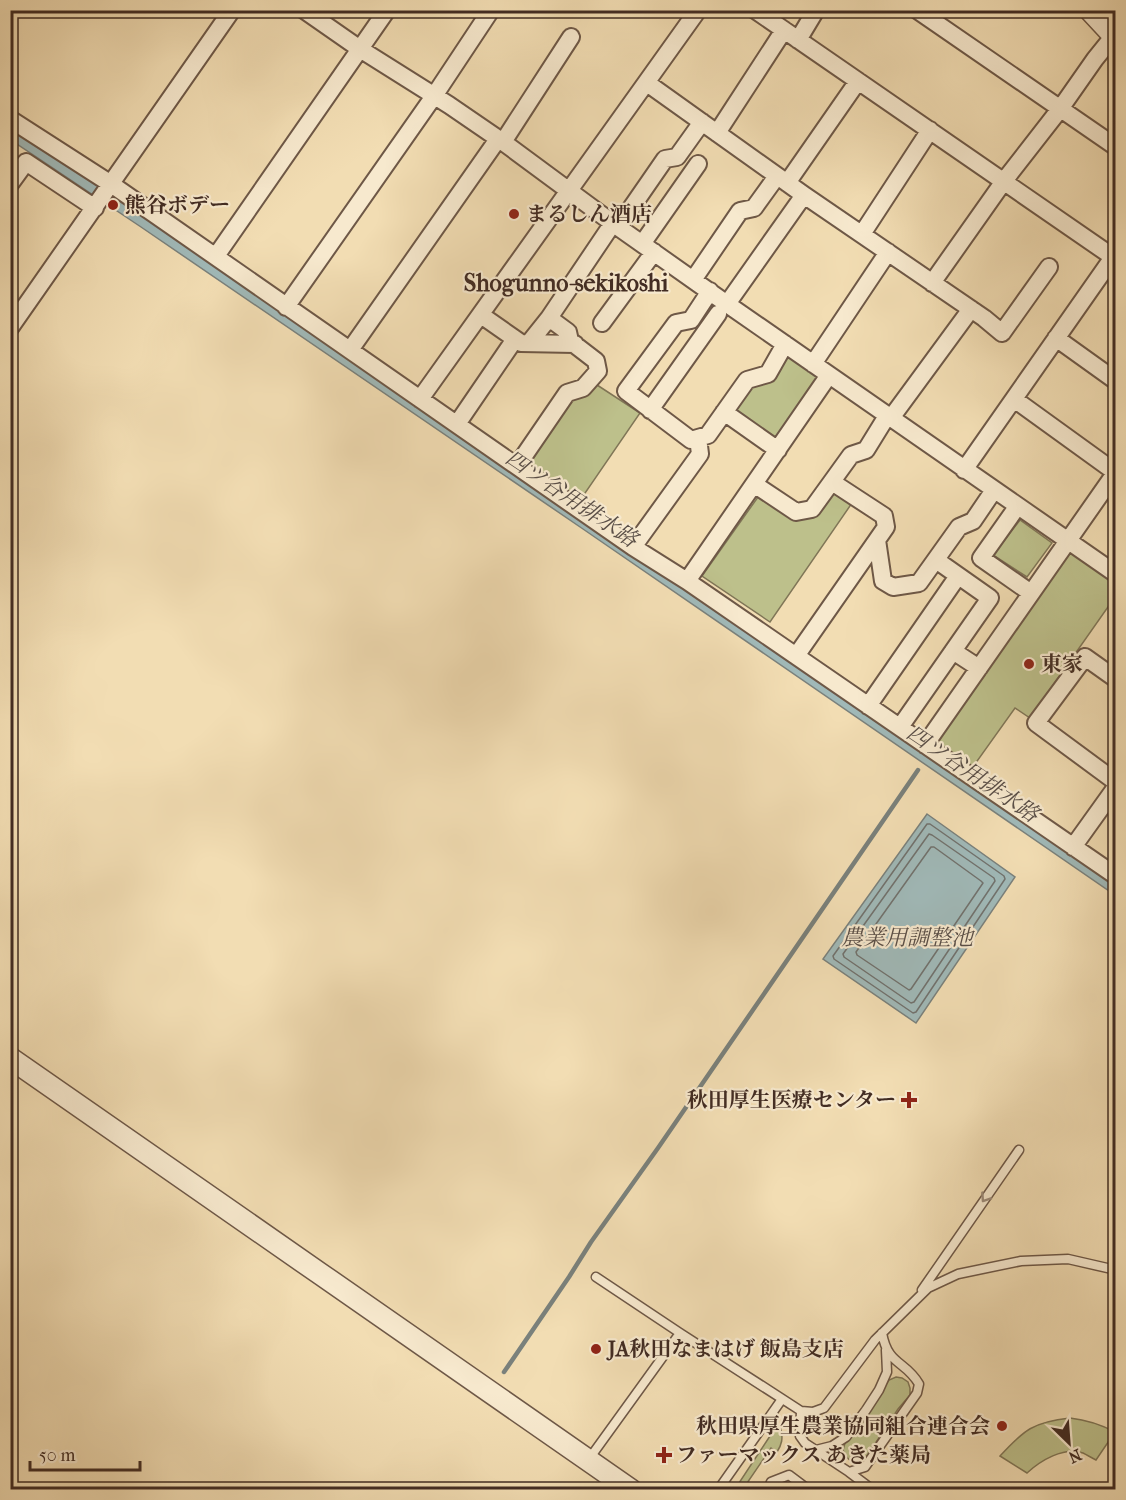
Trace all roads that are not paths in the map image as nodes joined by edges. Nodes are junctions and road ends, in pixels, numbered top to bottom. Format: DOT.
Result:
graph roads {
  1 [pos="232,10"];
  2 [pos="304,10"];
  3 [pos="387,10"];
  4 [pos="491,10"];
  5 [pos="698,10"];
  6 [pos="755,10"];
  7 [pos="816,10"];
  8 [pos="918,10"];
  9 [pos="1089,10"];
  10 [pos="784,30"];
  11 [pos="1115,36"];
  12 [pos="571,37"];
  13 [pos="798,40"];
  14 [pos="360,49"];
  15 [pos="858,81"];
  16 [pos="647,83"];
  17 [pos="434,96"];
  18 [pos="1060,109"];
  19 [pos="10,120"];
  20 [pos="702,122"];
  21 [pos="930,130"];
  22 [pos="717,133"];
  23 [pos="500,140"];
  24 [pos="1116,147"];
  25 [pos="698,164"];
  26 [pos="782,179"];
  27 [pos="1004,181"];
  28 [pos="10,184"];
  29 [pos="568,190"];
  30 [pos="804,195"];
  31 [pos="104,196"];
  32 [pos="616,225"];
  33 [pos="862,234"];
  34 [pos="648,248"];
  35 [pos="888,252"];
  36 [pos="216,256"];
  37 [pos="1115,256"];
  38 [pos="1049,267"];
  39 [pos="693,280"];
  40 [pos="933,283"];
  41 [pos="710,291"];
  42 [pos="286,307"];
  43 [pos="722,309"];
  44 [pos="971,309"];
  45 [pos="481,315"];
  46 [pos="549,318"];
  47 [pos="602,323"];
  48 [pos="10,328"];
  49 [pos="1056,338"];
  50 [pos="522,341"];
  51 [pos="575,344"];
  52 [pos="785,344"];
  53 [pos="350,350"];
  54 [pos="813,364"];
  55 [pos="829,375"];
  56 [pos="1116,381"];
  57 [pos="420,399"];
  58 [pos="1014,399"];
  59 [pos="650,410"];
  60 [pos="724,412"];
  61 [pos="889,417"];
  62 [pos="457,424"];
  63 [pos="698,438"];
  64 [pos="778,450"];
  65 [pos="517,466"];
  66 [pos="964,470"];
  67 [pos="1115,472"];
  68 [pos="832,482"];
  69 [pos="754,484"];
  70 [pos="994,490"];
  71 [pos="1017,507"];
  72 [pos="877,540"];
  73 [pos="1067,542"];
  74 [pos="633,547"];
  75 [pos="936,560"];
  76 [pos="1116,574"];
  77 [pos="958,576"];
  78 [pos="687,581"];
  79 [pos="1031,593"];
  80 [pos="953,651"];
  81 [pos="796,656"];
  82 [pos="979,668"];
  83 [pos="1116,679"];
  84 [pos="868,706"];
  85 [pos="900,728"];
  86 [pos="925,745"];
  87 [pos="1116,782"];
  88 [pos="1116,788"];
  89 [pos="1073,847"];
  90 [pos="1116,876"];
  91 [pos="10,1058"];
  92 [pos="1018,1150"];
  93 [pos="1116,1270"];
  94 [pos="596,1277"];
  95 [pos="912,1304"];
  96 [pos="680,1333"];
  97 [pos="882,1333"];
  98 [pos="886,1350"];
  99 [pos="782,1399"];
  100 [pos="801,1411"];
  101 [pos="816,1450"];
  102 [pos="588,1460"];
  103 [pos="849,1472"];
  104 [pos="872,1489"];
  105 [pos="631,1490"];
  106 [pos="718,1490"];
  107 [pos="768,1490"];
  108 [pos="809,1490"];
  1 -- 31 [label="street"];
  2 -- 14 [label="street"];
  3 -- 14 [label="street"];
  4 -- 17 [label="street"];
  5 -- 16 [label="street"];
  6 -- 10 [label="street"];
  7 -- 13 [label="street"];
  8 -- 18 [label="street"];
  9 -- 11 [label="street"];
  10 -- 13 [label="street"];
  10 -- 22 [label="street"];
  11 -- 18 [label="street"];
  12 -- 23 [label="street"];
  13 -- 15 [label="street"];
  14 -- 17 [label="street"];
  14 -- 36 [label="street"];
  15 -- 21 [label="street"];
  15 -- 26 [label="street"];
  16 -- 20 [label="street"];
  16 -- 29 [label="street"];
  17 -- 23 [label="street"];
  17 -- 42 [label="street"];
  18 -- 24 [label="street"];
  18 -- 27 [label="street"];
  19 -- 31 [label="street"];
  20 -- 22 [label="street"];
  20 -- 32 [label="street"];
  21 -- 27 [label="street"];
  21 -- 33 [label="street"];
  22 -- 26 [label="street"];
  23 -- 29 [label="street"];
  23 -- 53 [label="street"];
  25 -- 34 [label="street"];
  26 -- 30 [label="street"];
  26 -- 39 [label="street"];
  27 -- 37 [label="street"];
  27 -- 40 [label="street"];
  28 -- 31 [label="street"];
  29 -- 32 [label="street"];
  29 -- 45 [label="street"];
  30 -- 33 [label="street"];
  30 -- 43 [label="street"];
  31 -- 36 [label="street"];
  31 -- 48 [label="street"];
  32 -- 34 [label="street"];
  32 -- 46 [label="street"];
  33 -- 35 [label="street"];
  34 -- 39 [label="street"];
  34 -- 47 [label="street"];
  35 -- 40 [label="street"];
  35 -- 54 [label="street"];
  36 -- 42 [label="street"];
  37 -- 49 [label="street"];
  38 -- 44 [label="street"];
  39 -- 41 [label="street"];
  40 -- 44 [label="street"];
  41 -- 43 [label="street"];
  41 -- 59 [label="street"];
  42 -- 53 [label="street"];
  43 -- 52 [label="street"];
  43 -- 59 [label="street"];
  44 -- 61 [label="street"];
  45 -- 50 [label="street"];
  45 -- 57 [label="street"];
  46 -- 50 [label="street"];
  46 -- 51 [label="street"];
  49 -- 56 [label="street"];
  49 -- 58 [label="street"];
  50 -- 51 [label="street"];
  50 -- 62 [label="street"];
  51 -- 65 [label="street"];
  52 -- 54 [label="street"];
  52 -- 60 [label="street"];
  53 -- 57 [label="street"];
  54 -- 55 [label="street"];
  55 -- 61 [label="street"];
  55 -- 64 [label="street"];
  57 -- 62 [label="street"];
  58 -- 66 [label="street"];
  58 -- 67 [label="street"];
  59 -- 63 [label="street"];
  60 -- 63 [label="street"];
  60 -- 64 [label="street"];
  61 -- 66 [label="street"];
  61 -- 68 [label="street"];
  62 -- 65 [label="street"];
  63 -- 74 [label="street"];
  64 -- 69 [label="street"];
  65 -- 74 [label="street"];
  66 -- 70 [label="street"];
  67 -- 73 [label="street"];
  68 -- 69 [label="street"];
  68 -- 72 [label="street"];
  69 -- 78 [label="street"];
  70 -- 71 [label="street"];
  70 -- 75 [label="street"];
  71 -- 73 [label="street"];
  71 -- 79 [label="street"];
  72 -- 75 [label="street"];
  72 -- 81 [label="street"];
  73 -- 76 [label="street"];
  73 -- 79 [label="street"];
  74 -- 78 [label="street"];
  75 -- 77 [label="street"];
  77 -- 80 [label="street"];
  77 -- 84 [label="street"];
  78 -- 81 [label="street"];
  79 -- 82 [label="street"];
  80 -- 82 [label="street"];
  80 -- 85 [label="street"];
  81 -- 84 [label="street"];
  82 -- 86 [label="street"];
  83 -- 87 [label="street"];
  84 -- 85 [label="street"];
  85 -- 86 [label="street"];
  86 -- 89 [label="street"];
  88 -- 89 [label="street"];
  89 -- 90 [label="street"];
  91 -- 102 [label="street"];
  92 -- 95 [label="lane, one-way"];
  93 -- 95 [label="lane"];
  94 -- 96 [label="lane"];
  95 -- 97 [label="lane"];
  96 -- 99 [label="lane"];
  96 -- 102 [label="lane"];
  97 -- 98 [label="lane"];
  97 -- 100 [label="lane"];
  98 -- 101 [label="lane"];
  98 -- 103 [label="lane"];
  99 -- 100 [label="lane"];
  99 -- 106 [label="lane"];
  100 -- 101 [label="lane"];
  101 -- 103 [label="lane"];
  102 -- 105 [label="street"];
  103 -- 104 [label="lane"];
  107 -- 108 [label="lane"];
}
